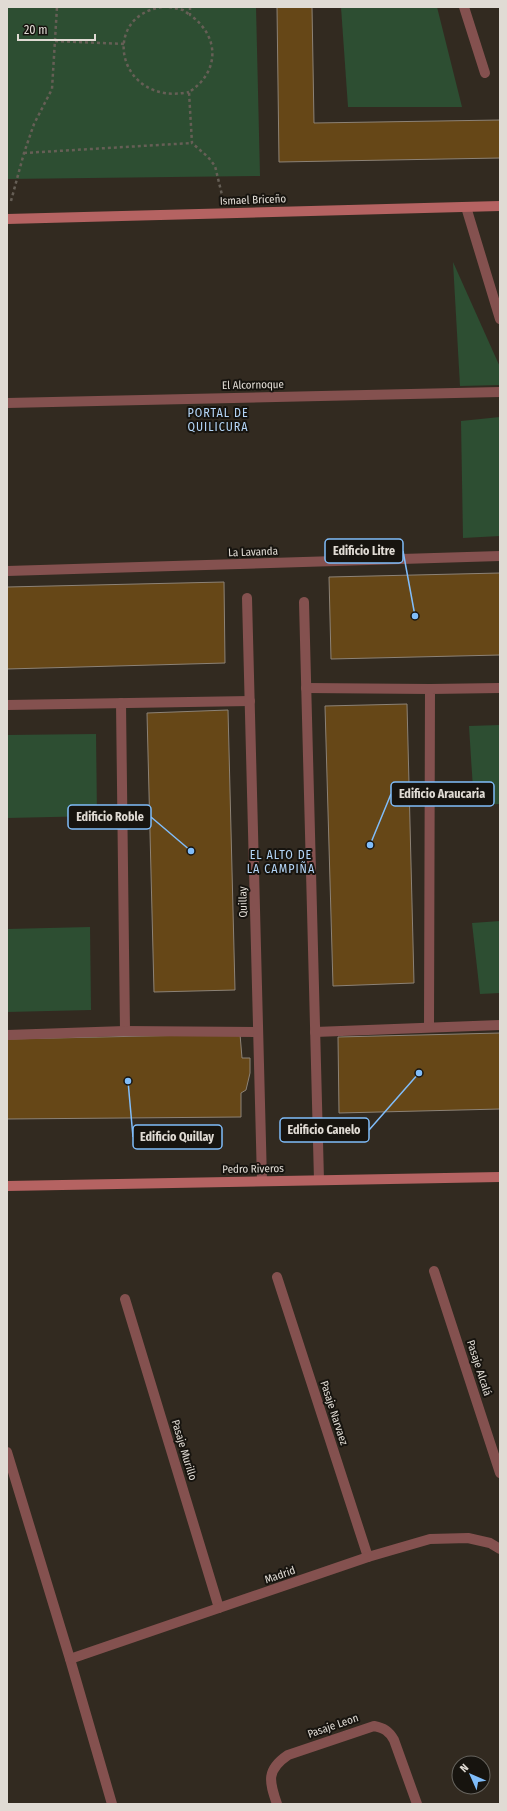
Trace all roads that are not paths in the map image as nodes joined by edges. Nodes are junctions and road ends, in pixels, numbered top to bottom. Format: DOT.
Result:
graph roads {
  1 [pos="464,7"];
  2 [pos="485,73"];
  3 [pos="500,206"];
  4 [pos="466,207"];
  5 [pos="7,219"];
  6 [pos="500,319"];
  7 [pos="500,392"];
  8 [pos="7,403"];
  9 [pos="500,556"];
  10 [pos="7,571"];
  11 [pos="247,598"];
  12 [pos="304,602"];
  13 [pos="306,688"];
  14 [pos="500,688"];
  15 [pos="430,689"];
  16 [pos="250,701"];
  17 [pos="121,703"];
  18 [pos="7,705"];
  19 [pos="500,1025"];
  20 [pos="429,1027"];
  21 [pos="126,1031"];
  22 [pos="258,1032"];
  23 [pos="315,1032"];
  24 [pos="7,1035"];
  25 [pos="500,1177"];
  26 [pos="318,1180"];
  27 [pos="262,1181"];
  28 [pos="7,1186"];
  29 [pos="434,1271"];
  30 [pos="277,1277"];
  31 [pos="126,1299"];
  32 [pos="7,1452"];
  33 [pos="500,1473"];
  34 [pos="500,1549"];
  35 [pos="368,1557"];
  36 [pos="220,1608"];
  37 [pos="70,1658"];
  38 [pos="112,1804"];
  39 [pos="276,1804"];
  40 [pos="417,1804"];
  1 -- 2 [label="street"];
  3 -- 4 [label="street, Ismael Briceño"];
  4 -- 5 [label="street, Ismael Briceño"];
  4 -- 6 [label="street"];
  7 -- 8 [label="street, El Alcornoque"];
  9 -- 10 [label="street, La Lavanda"];
  11 -- 16 [label="street, Quillay"];
  12 -- 13 [label="street"];
  13 -- 15 [label="street"];
  13 -- 23 [label="street"];
  14 -- 15 [label="street"];
  15 -- 20 [label="street"];
  16 -- 17 [label="street"];
  16 -- 22 [label="street, Quillay"];
  17 -- 18 [label="street"];
  17 -- 21 [label="street"];
  19 -- 20 [label="street"];
  20 -- 23 [label="street"];
  21 -- 22 [label="street"];
  21 -- 24 [label="street"];
  22 -- 27 [label="street, Quillay"];
  23 -- 26 [label="street"];
  25 -- 26 [label="street, Pedro Riveros"];
  26 -- 27 [label="street, Pedro Riveros"];
  27 -- 28 [label="street, Pedro Riveros"];
  29 -- 33 [label="street, Pasaje Alcalá"];
  30 -- 35 [label="street, Pasaje Narvaez"];
  31 -- 36 [label="street, Pasaje Murillo"];
  32 -- 37 [label="street"];
  34 -- 35 [label="street, Madrid"];
  35 -- 36 [label="street, Madrid"];
  36 -- 37 [label="street, Madrid"];
  37 -- 38 [label="street"];
  39 -- 40 [label="street, Pasaje Leon"];
}
